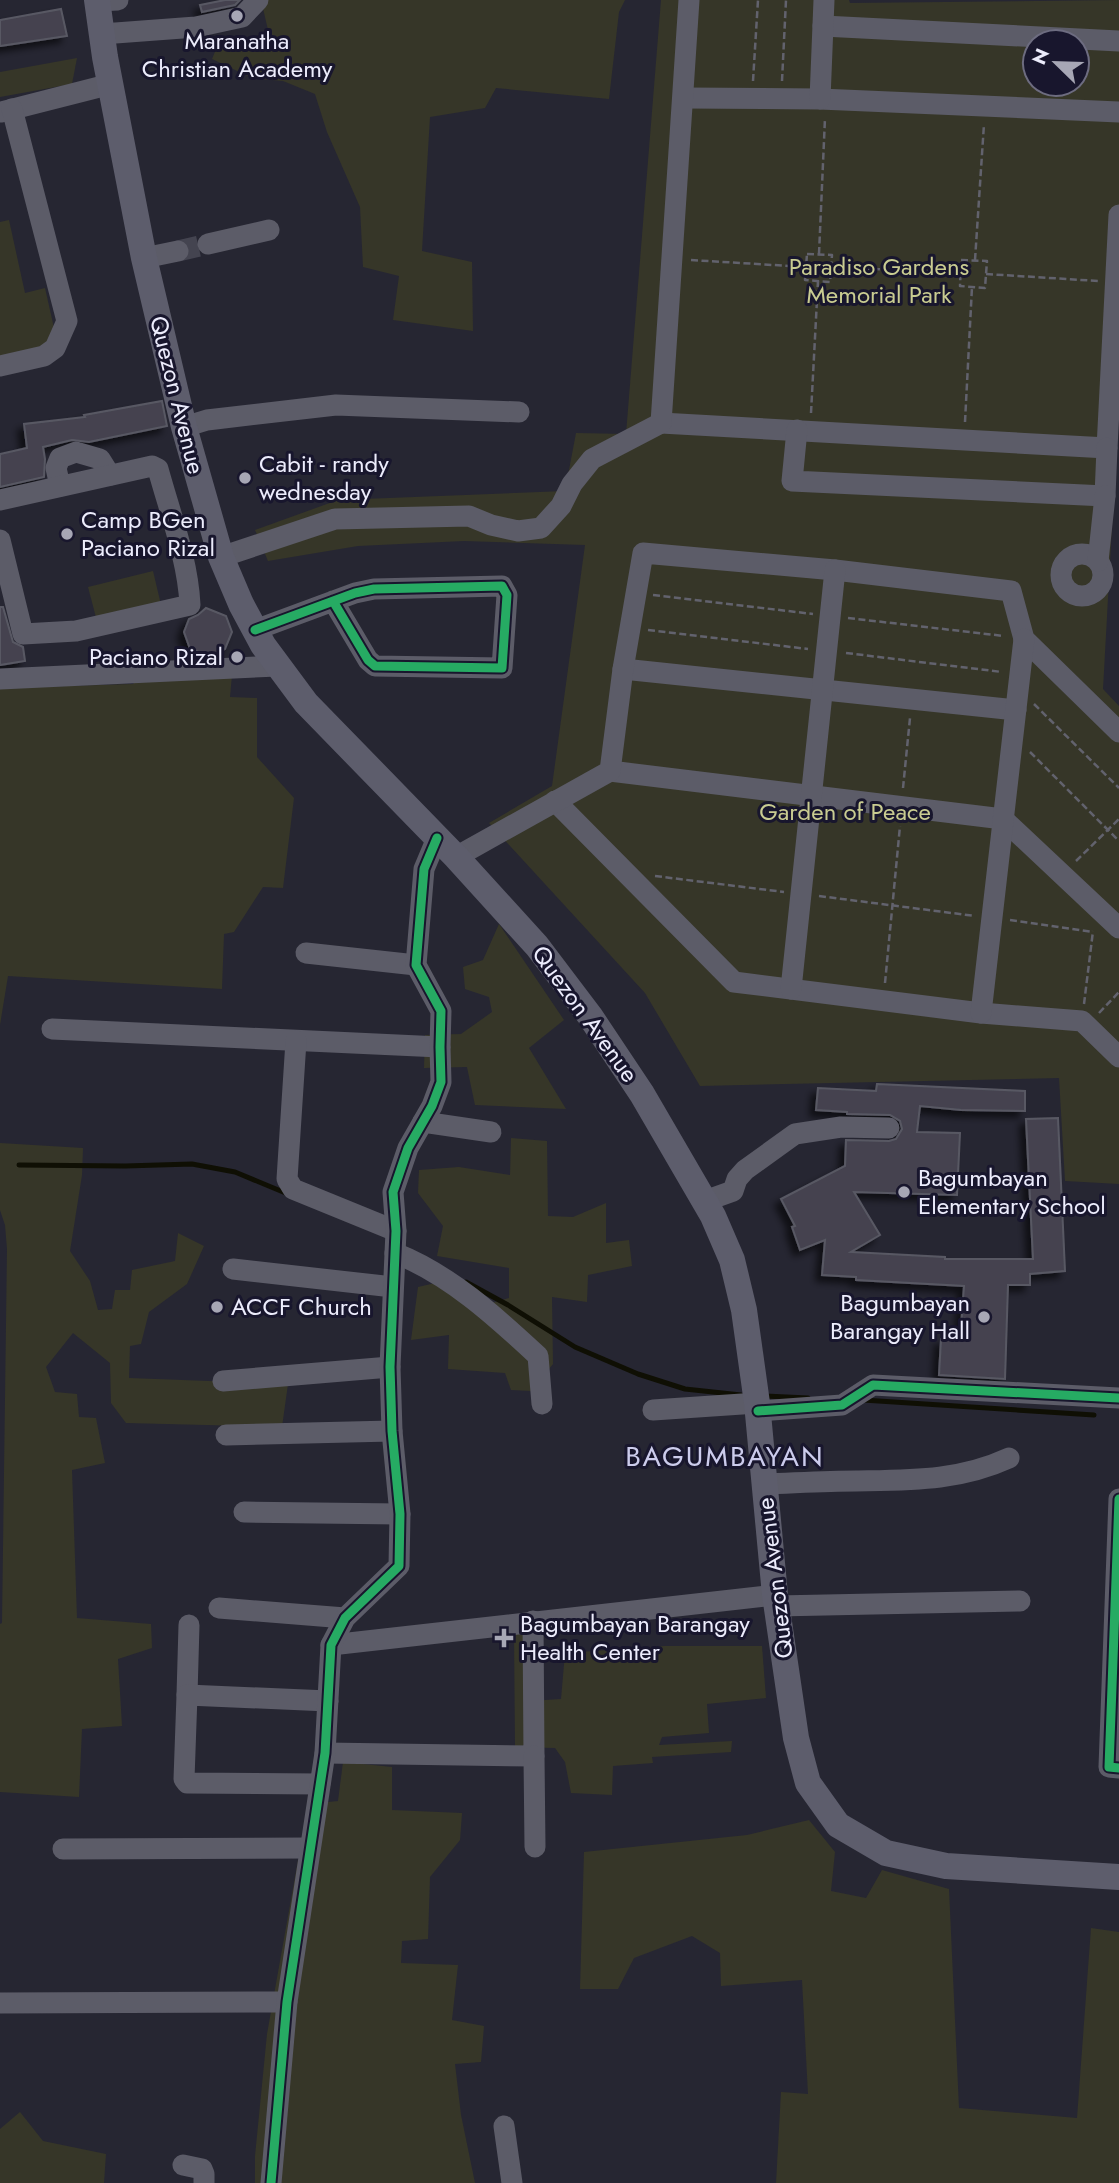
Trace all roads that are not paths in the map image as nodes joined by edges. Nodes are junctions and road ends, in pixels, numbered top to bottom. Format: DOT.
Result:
graph roads {
  1 [pos="97,0"];
  2 [pos="118,0"];
  3 [pos="258,0"];
  4 [pos="689,0"];
  5 [pos="824,0"];
  6 [pos="823,26"];
  7 [pos="102,34"];
  8 [pos="1119,41"];
  9 [pos="111,84"];
  10 [pos="684,98"];
  11 [pos="820,99"];
  12 [pos="6,110"];
  13 [pos="1119,112"];
  14 [pos="1119,215"];
  15 [pos="269,230"];
  16 [pos="208,244"];
  17 [pos="178,251"];
  18 [pos="144,258"];
  19 [pos="0,366"];
  20 [pos="519,412"];
  21 [pos="661,423"];
  22 [pos="184,427"];
  23 [pos="803,430"];
  24 [pos="1107,448"];
  25 [pos="110,475"];
  26 [pos="60,486"];
  27 [pos="1105,496"];
  28 [pos="0,500"];
  29 [pos="208,517"];
  30 [pos="175,528"];
  31 [pos="0,540"];
  32 [pos="221,557"];
  33 [pos="1098,561"];
  34 [pos="835,570"];
  35 [pos="333,601"];
  36 [pos="255,631"];
  37 [pos="1024,639"];
  38 [pos="277,666"];
  39 [pos="623,668"];
  40 [pos="0,679"];
  41 [pos="822,690"];
  42 [pos="1016,710"];
  43 [pos="1119,732"];
  44 [pos="610,771"];
  45 [pos="811,796"];
  46 [pos="555,801"];
  47 [pos="1003,819"];
  48 [pos="438,838"];
  49 [pos="456,857"];
  50 [pos="1119,929"];
  51 [pos="306,953"];
  52 [pos="416,965"];
  53 [pos="791,989"];
  54 [pos="981,1013"];
  55 [pos="52,1029"];
  56 [pos="296,1041"];
  57 [pos="440,1047"];
  58 [pos="1119,1057"];
  59 [pos="423,1122"];
  60 [pos="889,1128"];
  61 [pos="491,1132"];
  62 [pos="705,1201"];
  63 [pos="396,1231"];
  64 [pos="394,1253"];
  65 [pos="233,1269"];
  66 [pos="393,1287"];
  67 [pos="390,1367"];
  68 [pos="223,1381"];
  69 [pos="1119,1398"];
  70 [pos="542,1404"];
  71 [pos="758,1407"];
  72 [pos="653,1410"];
  73 [pos="392,1431"];
  74 [pos="226,1436"];
  75 [pos="1009,1458"];
  76 [pos="765,1484"];
  77 [pos="1119,1499"];
  78 [pos="244,1512"];
  79 [pos="400,1514"];
  80 [pos="776,1600"];
  81 [pos="1020,1601"];
  82 [pos="219,1608"];
  83 [pos="345,1618"];
  84 [pos="533,1621"];
  85 [pos="189,1625"];
  86 [pos="331,1645"];
  87 [pos="187,1695"];
  88 [pos="328,1701"];
  89 [pos="325,1753"];
  90 [pos="534,1756"];
  91 [pos="1119,1769"];
  92 [pos="320,1784"];
  93 [pos="535,1847"];
  94 [pos="309,1848"];
  95 [pos="64,1849"];
  96 [pos="1119,1877"];
  97 [pos="287,2002"];
  98 [pos="0,2003"];
  99 [pos="504,2126"];
  100 [pos="183,2165"];
  101 [pos="205,2183"];
  102 [pos="271,2183"];
  103 [pos="512,2183"];
  1 -- 2 [label="street"];
  1 -- 7 [label="main road, Quezon Avenue"];
  3 -- 7 [label="street"];
  4 -- 10 [label="street"];
  5 -- 6 [label="street"];
  6 -- 8 [label="street"];
  6 -- 11 [label="street"];
  7 -- 9 [label="main road, Quezon Avenue"];
  9 -- 12 [label="street"];
  9 -- 18 [label="main road, Quezon Avenue"];
  10 -- 11 [label="street"];
  10 -- 21 [label="street"];
  11 -- 13 [label="street"];
  12 -- 19 [label="street"];
  14 -- 24 [label="street"];
  15 -- 16 [label="street"];
  17 -- 18 [label="street"];
  18 -- 22 [label="main road, Quezon Avenue"];
  20 -- 22 [label="street"];
  21 -- 23 [label="street"];
  21 -- 32 [label="street"];
  22 -- 29 [label="main road, Quezon Avenue"];
  23 -- 24 [label="street"];
  23 -- 27 [label="street"];
  24 -- 27 [label="street"];
  25 -- 26 [label="street"];
  25 -- 26 [label="street"];
  25 -- 30 [label="street"];
  26 -- 28 [label="street"];
  27 -- 33 [label="street"];
  29 -- 30 [label="street"];
  29 -- 32 [label="main road, Quezon Avenue"];
  30 -- 31 [label="street"];
  32 -- 36 [label="main road, Quezon Avenue"];
  34 -- 37 [label="street"];
  34 -- 39 [label="street"];
  34 -- 41 [label="street"];
  35 -- 35 [label="street"];
  35 -- 36 [label="street"];
  36 -- 38 [label="main road, Quezon Avenue"];
  37 -- 42 [label="street"];
  37 -- 43 [label="street"];
  38 -- 40 [label="street"];
  38 -- 48 [label="main road, Quezon Avenue"];
  39 -- 41 [label="street"];
  39 -- 44 [label="street"];
  41 -- 42 [label="street"];
  41 -- 45 [label="street"];
  42 -- 47 [label="street"];
  44 -- 45 [label="street"];
  44 -- 46 [label="street"];
  45 -- 47 [label="street"];
  45 -- 53 [label="street"];
  46 -- 49 [label="street"];
  46 -- 53 [label="street"];
  47 -- 50 [label="street"];
  47 -- 54 [label="street"];
  48 -- 49 [label="main road, Quezon Avenue"];
  48 -- 52 [label="street"];
  49 -- 62 [label="main road, Quezon Avenue"];
  51 -- 52 [label="street"];
  52 -- 57 [label="street"];
  53 -- 54 [label="street"];
  54 -- 58 [label="street"];
  55 -- 56 [label="street"];
  56 -- 57 [label="street"];
  56 -- 63 [label="street"];
  57 -- 59 [label="street"];
  59 -- 61 [label="street"];
  59 -- 63 [label="street"];
  60 -- 62 [label="street"];
  62 -- 71 [label="main road, Quezon Avenue"];
  63 -- 64 [label="street"];
  64 -- 66 [label="street"];
  64 -- 70 [label="street"];
  65 -- 66 [label="street"];
  66 -- 67 [label="street"];
  67 -- 68 [label="street"];
  67 -- 73 [label="street"];
  69 -- 71 [label="street"];
  71 -- 72 [label="street"];
  71 -- 76 [label="main road, Quezon Avenue"];
  73 -- 74 [label="street"];
  73 -- 79 [label="street"];
  75 -- 76 [label="street"];
  76 -- 80 [label="main road, Quezon Avenue"];
  77 -- 91 [label="street"];
  78 -- 79 [label="street"];
  79 -- 83 [label="street"];
  80 -- 81 [label="street"];
  80 -- 84 [label="street"];
  80 -- 96 [label="main road, Quezon Avenue"];
  82 -- 83 [label="street"];
  83 -- 86 [label="street"];
  84 -- 86 [label="street"];
  84 -- 90 [label="street"];
  85 -- 87 [label="street"];
  86 -- 88 [label="street"];
  87 -- 88 [label="street"];
  87 -- 92 [label="street"];
  88 -- 89 [label="street"];
  89 -- 90 [label="street"];
  89 -- 92 [label="street"];
  90 -- 93 [label="street"];
  92 -- 94 [label="street"];
  94 -- 95 [label="street"];
  94 -- 97 [label="street"];
  97 -- 98 [label="street"];
  97 -- 102 [label="street"];
  99 -- 103 [label="street"];
  100 -- 101 [label="street"];
}
